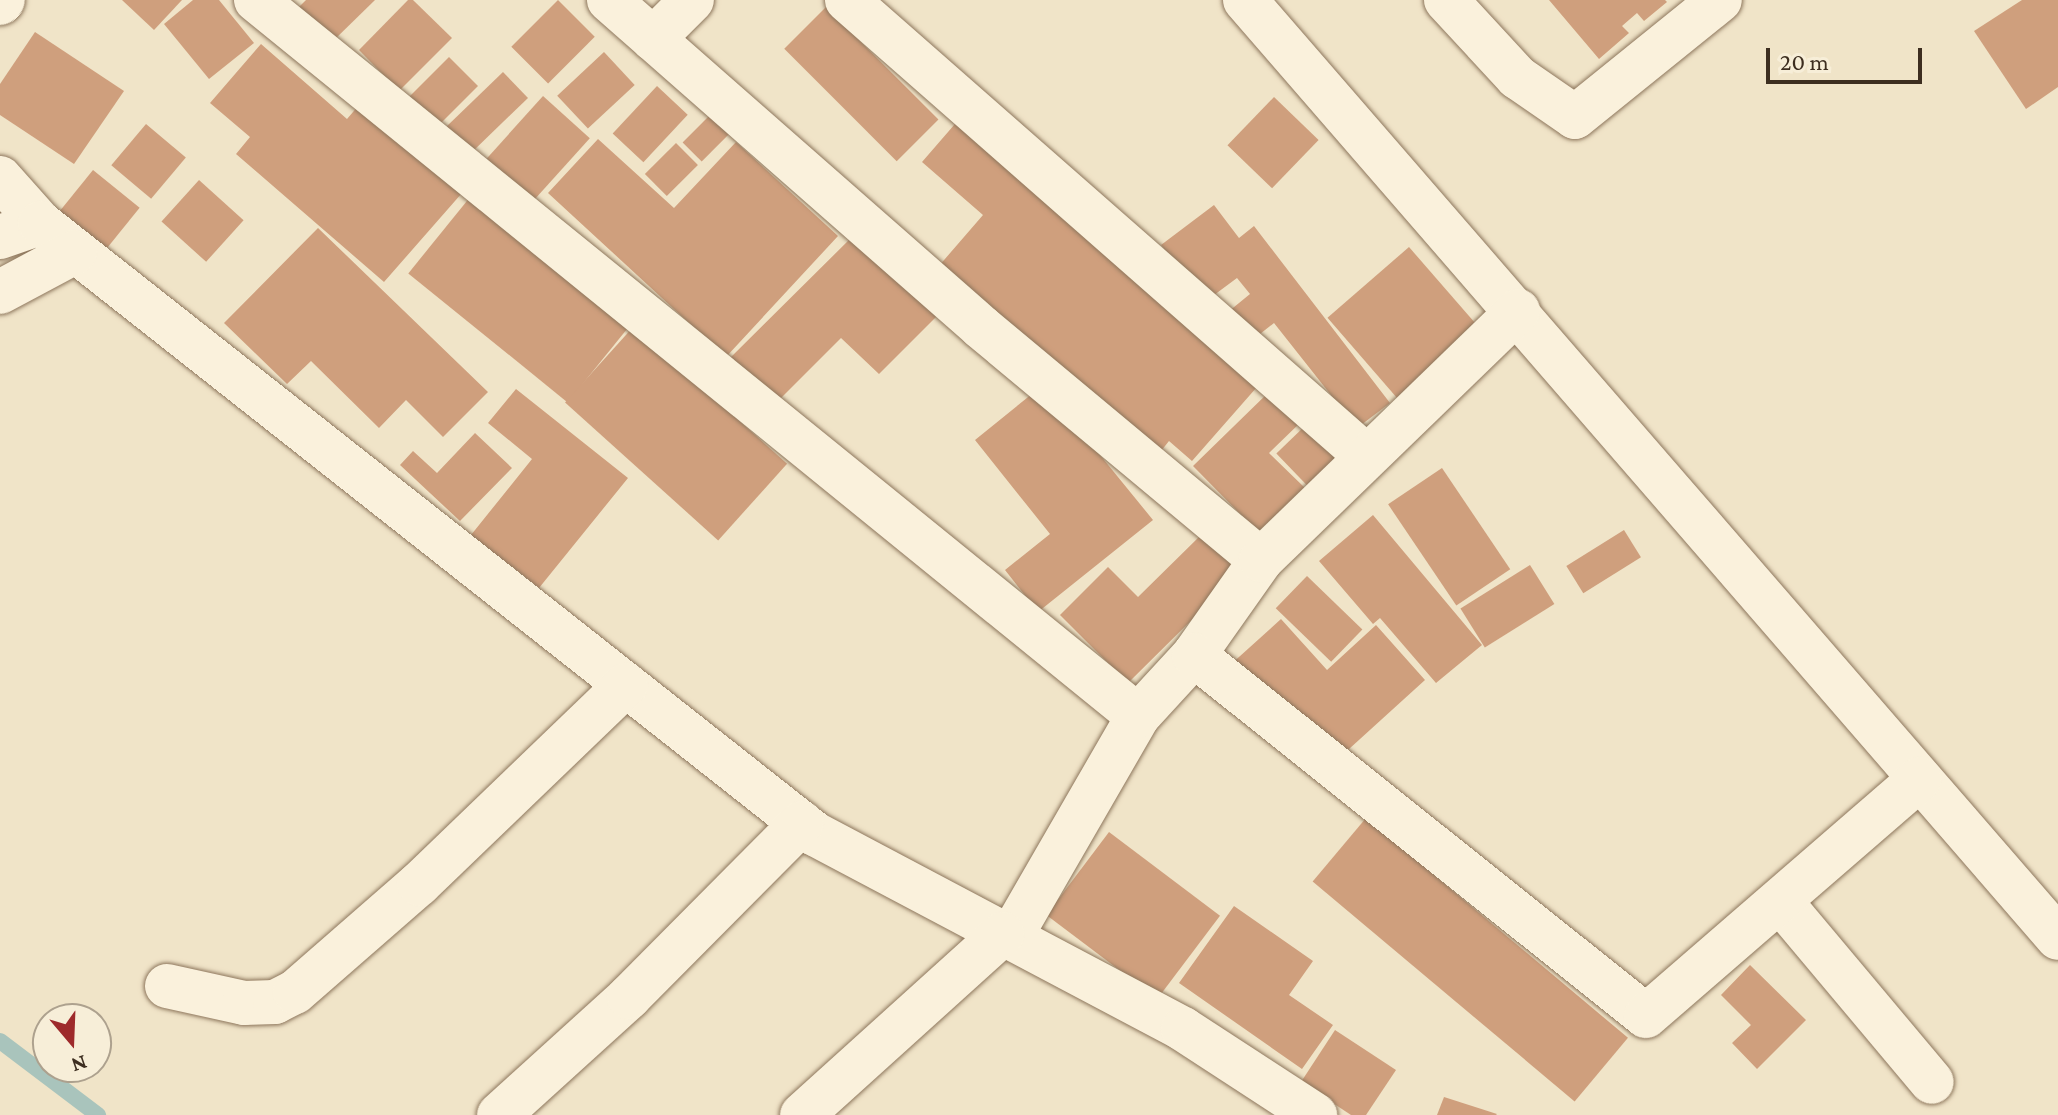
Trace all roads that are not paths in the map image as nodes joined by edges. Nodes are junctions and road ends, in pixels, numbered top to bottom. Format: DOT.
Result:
graph roads {
  1 [pos="256,0"];
  2 [pos="609,0"];
  3 [pos="692,0"];
  4 [pos="847,0"];
  5 [pos="1245,0"];
  6 [pos="1446,0"];
  7 [pos="1720,0"];
  8 [pos="653,39"];
  9 [pos="0,178"];
  10 [pos="20,230"];
  11 [pos="75,252"];
  12 [pos="0,292"];
  13 [pos="1518,311"];
  14 [pos="1366,456"];
  15 [pos="1261,560"];
  16 [pos="1194,655"];
  17 [pos="626,685"];
  18 [pos="1138,716"];
  19 [pos="1920,779"];
  20 [pos="802,823"];
  21 [pos="1780,901"];
  22 [pos="1006,936"];
  23 [pos="2058,938"];
  24 [pos="167,986"];
  25 [pos="1932,1082"];
  26 [pos="499,1115"];
  27 [pos="802,1115"];
  28 [pos="1315,1115"];
  1 -- 18 [label="street"];
  2 -- 8 [label="street"];
  3 -- 8 [label="street"];
  4 -- 14 [label="street"];
  5 -- 13 [label="street"];
  6 -- 7 [label="street"];
  8 -- 15 [label="street"];
  9 -- 10 [label="street"];
  10 -- 11 [label="street"];
  11 -- 12 [label="street"];
  11 -- 17 [label="street"];
  13 -- 14 [label="street"];
  13 -- 19 [label="street"];
  14 -- 15 [label="street"];
  15 -- 16 [label="street"];
  16 -- 18 [label="street"];
  16 -- 21 [label="street"];
  17 -- 20 [label="street"];
  17 -- 24 [label="street"];
  18 -- 22 [label="street"];
  19 -- 21 [label="street"];
  19 -- 23 [label="street"];
  20 -- 22 [label="street"];
  20 -- 26 [label="street"];
  21 -- 25 [label="street"];
  22 -- 27 [label="street"];
  22 -- 28 [label="street"];
}
